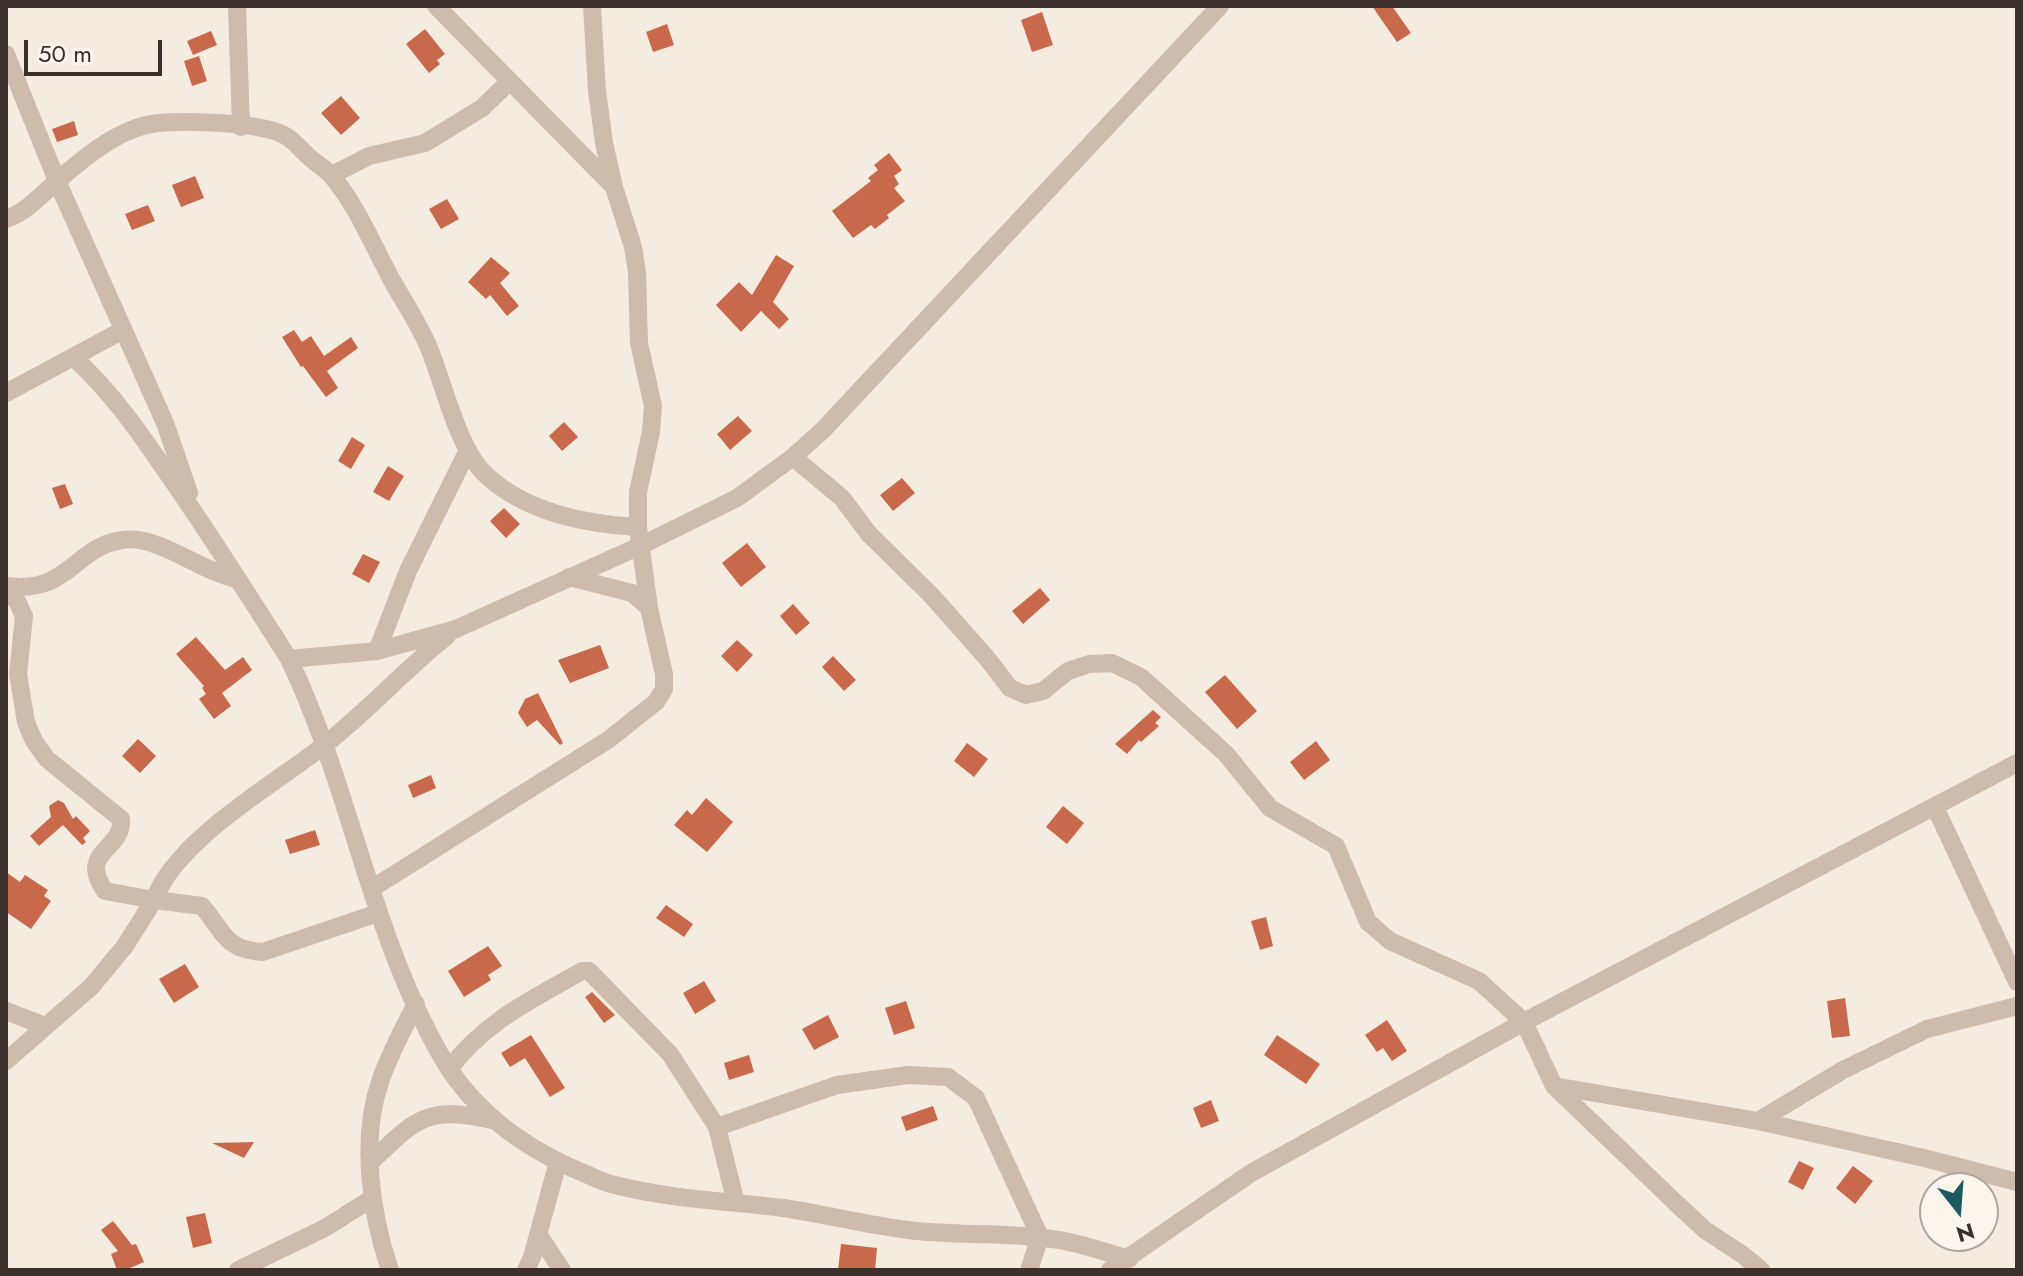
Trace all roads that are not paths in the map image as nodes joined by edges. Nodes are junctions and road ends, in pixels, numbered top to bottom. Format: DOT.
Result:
graph roads {
  1 [pos="237,6"];
  2 [pos="436,6"];
  3 [pos="592,6"];
  4 [pos="1220,6"];
  5 [pos="6,54"];
  6 [pos="509,82"];
  7 [pos="241,127"];
  8 [pos="332,175"];
  9 [pos="57,181"];
  10 [pos="614,187"];
  11 [pos="6,219"];
  12 [pos="123,330"];
  13 [pos="73,357"];
  14 [pos="6,393"];
  15 [pos="468,450"];
  16 [pos="793,457"];
  17 [pos="196,515"];
  18 [pos="640,536"];
  19 [pos="569,577"];
  20 [pos="237,579"];
  21 [pos="6,587"];
  22 [pos="649,608"];
  23 [pos="456,629"];
  24 [pos="377,651"];
  25 [pos="289,659"];
  26 [pos="325,745"];
  27 [pos="2017,763"];
  28 [pos="1935,807"];
  29 [pos="371,889"];
  30 [pos="154,900"];
  31 [pos="378,913"];
  32 [pos="2017,982"];
  33 [pos="416,1004"];
  34 [pos="2017,1006"];
  35 [pos="6,1011"];
  36 [pos="1524,1022"];
  37 [pos="45,1026"];
  38 [pos="6,1061"];
  39 [pos="449,1069"];
  40 [pos="1554,1086"];
  41 [pos="492,1120"];
  42 [pos="1758,1121"];
  43 [pos="717,1127"];
  44 [pos="558,1162"];
  45 [pos="370,1163"];
  46 [pos="2017,1182"];
  47 [pos="371,1199"];
  48 [pos="736,1203"];
  49 [pos="538,1234"];
  50 [pos="1040,1237"];
  51 [pos="1129,1259"];
  52 [pos="238,1270"];
  53 [pos="390,1270"];
  54 [pos="526,1270"];
  55 [pos="562,1270"];
  56 [pos="1029,1270"];
  57 [pos="1110,1270"];
  58 [pos="1761,1270"];
  1 -- 7 [label="street"];
  2 -- 6 [label="street"];
  3 -- 10 [label="street"];
  4 -- 16 [label="street"];
  5 -- 9 [label="street"];
  6 -- 8 [label="street"];
  6 -- 10 [label="street"];
  7 -- 8 [label="street"];
  7 -- 9 [label="street"];
  8 -- 15 [label="street"];
  9 -- 11 [label="street"];
  9 -- 12 [label="street"];
  10 -- 18 [label="street"];
  12 -- 13 [label="street"];
  12 -- 17 [label="street"];
  13 -- 14 [label="street"];
  13 -- 17 [label="street"];
  15 -- 18 [label="street"];
  15 -- 24 [label="street"];
  16 -- 18 [label="street"];
  16 -- 36 [label="street"];
  17 -- 20 [label="street"];
  18 -- 19 [label="street"];
  18 -- 22 [label="street"];
  19 -- 22 [label="street"];
  19 -- 23 [label="street"];
  20 -- 21 [label="street"];
  20 -- 25 [label="street"];
  21 -- 30 [label="street"];
  22 -- 29 [label="street"];
  23 -- 24 [label="street"];
  23 -- 26 [label="street"];
  24 -- 25 [label="street"];
  25 -- 26 [label="street"];
  26 -- 29 [label="street"];
  26 -- 30 [label="street"];
  27 -- 28 [label="street"];
  28 -- 32 [label="street"];
  28 -- 36 [label="street"];
  29 -- 31 [label="street"];
  30 -- 31 [label="street"];
  30 -- 37 [label="street"];
  31 -- 33 [label="street"];
  33 -- 39 [label="street"];
  33 -- 45 [label="street"];
  34 -- 42 [label="street"];
  35 -- 37 [label="street"];
  36 -- 40 [label="street"];
  36 -- 51 [label="street"];
  37 -- 38 [label="street"];
  39 -- 41 [label="street"];
  39 -- 43 [label="street"];
  40 -- 42 [label="street"];
  40 -- 58 [label="street"];
  41 -- 44 [label="street"];
  41 -- 45 [label="street"];
  42 -- 46 [label="street"];
  43 -- 48 [label="street"];
  43 -- 50 [label="street"];
  44 -- 48 [label="street"];
  44 -- 49 [label="street"];
  45 -- 47 [label="street"];
  47 -- 52 [label="street"];
  47 -- 53 [label="street"];
  48 -- 50 [label="street"];
  49 -- 54 [label="street"];
  49 -- 55 [label="street"];
  50 -- 51 [label="street"];
  50 -- 56 [label="street"];
  51 -- 57 [label="street"];
}
